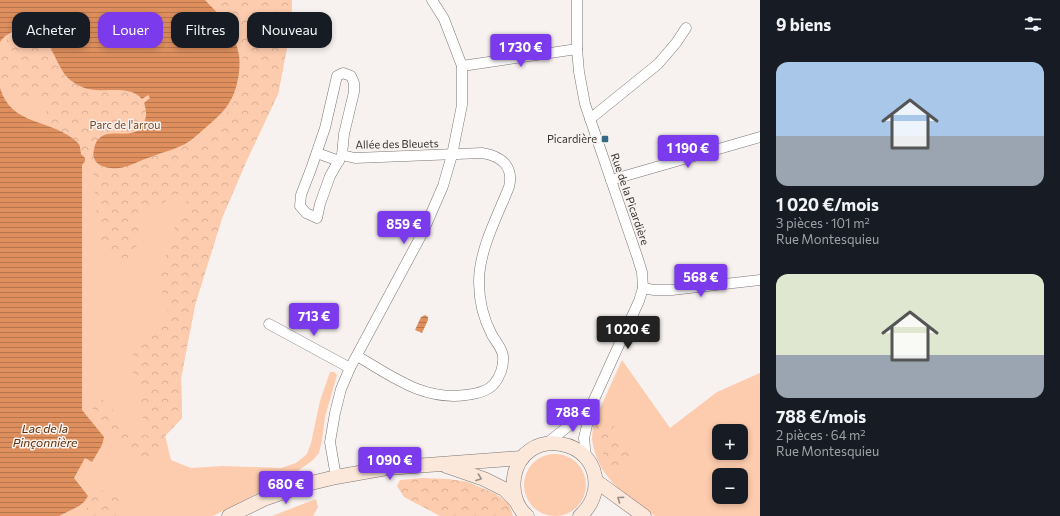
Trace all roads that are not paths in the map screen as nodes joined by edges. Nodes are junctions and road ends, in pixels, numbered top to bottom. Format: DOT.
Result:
graph roads {
  1 [pos="432,0"];
  2 [pos="577,0"];
  3 [pos="686,28"];
  4 [pos="577,49"];
  5 [pos="462,66"];
  6 [pos="590,119"];
  7 [pos="760,137"];
  8 [pos="316,153"];
  9 [pos="452,155"];
  10 [pos="341,158"];
  11 [pos="611,180"];
  12 [pos="760,280"];
  13 [pos="643,288"];
  14 [pos="269,324"];
  15 [pos="357,356"];
  16 [pos="350,368"];
  17 [pos="592,404"];
  18 [pos="547,443"];
  19 [pos="522,458"];
  20 [pos="586,458"];
  21 [pos="442,464"];
  22 [pos="336,477"];
  23 [pos="596,481"];
  24 [pos="516,501"];
  25 [pos="229,516"];
  26 [pos="527,516"];
  27 [pos="580,516"];
  28 [pos="644,516"];
  1 -- 5 [label="street"];
  2 -- 4 [label="street, Rue de la Picardière"];
  3 -- 6 [label="street"];
  4 -- 5 [label="street"];
  4 -- 6 [label="street, Rue de la Picardière"];
  5 -- 9 [label="street"];
  6 -- 11 [label="street, Rue de la Picardière"];
  7 -- 11 [label="street"];
  8 -- 10 [label="street, Allée des Bleuets"];
  8 -- 10 [label="street, Allée des Bleuets"];
  8 -- 10 [label="street, Allée des Bleuets"];
  9 -- 10 [label="street, Allée des Bleuets"];
  9 -- 15 [label="street"];
  9 -- 15 [label="street, Allée des Bleuets"];
  11 -- 13 [label="street, Rue de la Picardière"];
  12 -- 13 [label="street"];
  13 -- 17 [label="street"];
  14 -- 16 [label="street"];
  15 -- 16 [label="street"];
  16 -- 22 [label="street"];
  17 -- 18 [label="street"];
  17 -- 20 [label="street"];
  18 -- 19 [label="main road"];
  18 -- 20 [label="main road"];
  19 -- 21 [label="main road"];
  19 -- 24 [label="main road"];
  20 -- 23 [label="main road"];
  21 -- 22 [label="main road"];
  21 -- 24 [label="main road, one-way"];
  22 -- 25 [label="main road"];
  23 -- 27 [label="main road"];
  28 -- 23 [label="main road, one-way"];
  24 -- 26 [label="main road"];
}
